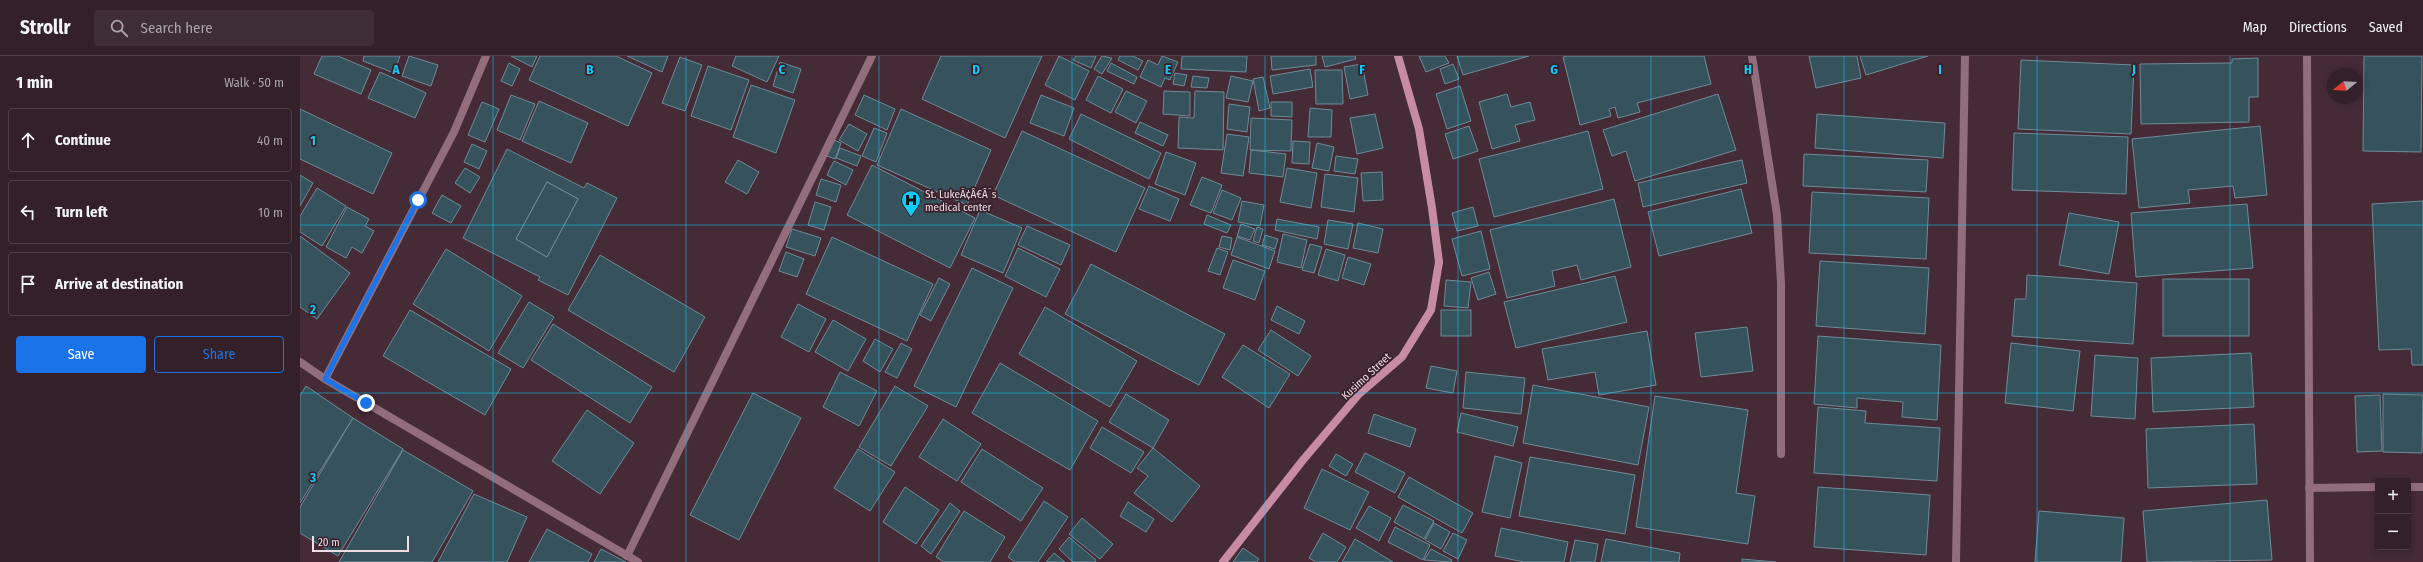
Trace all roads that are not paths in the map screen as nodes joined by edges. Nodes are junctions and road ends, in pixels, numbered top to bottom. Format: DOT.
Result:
graph roads {
  1 [pos="486,56"];
  2 [pos="872,56"];
  3 [pos="1398,56"];
  4 [pos="1752,56"];
  5 [pos="1966,56"];
  6 [pos="2306,56"];
  7 [pos="300,362"];
  8 [pos="325,379"];
  9 [pos="1781,454"];
  10 [pos="2375,487"];
  11 [pos="2411,487"];
  12 [pos="2423,487"];
  13 [pos="2309,488"];
  14 [pos="627,556"];
  15 [pos="638,562"];
  16 [pos="1223,562"];
  17 [pos="1956,562"];
  18 [pos="2310,562"];
  1 -- 8 [label="street"];
  2 -- 14 [label="street"];
  3 -- 16 [label="street, Kusimo Street"];
  4 -- 9 [label="street"];
  5 -- 17 [label="street"];
  6 -- 13 [label="street"];
  7 -- 8 [label="street"];
  8 -- 14 [label="street"];
  10 -- 13 [label="street"];
  11 -- 12 [label="street"];
  13 -- 18 [label="street"];
  14 -- 15 [label="street"];
}
